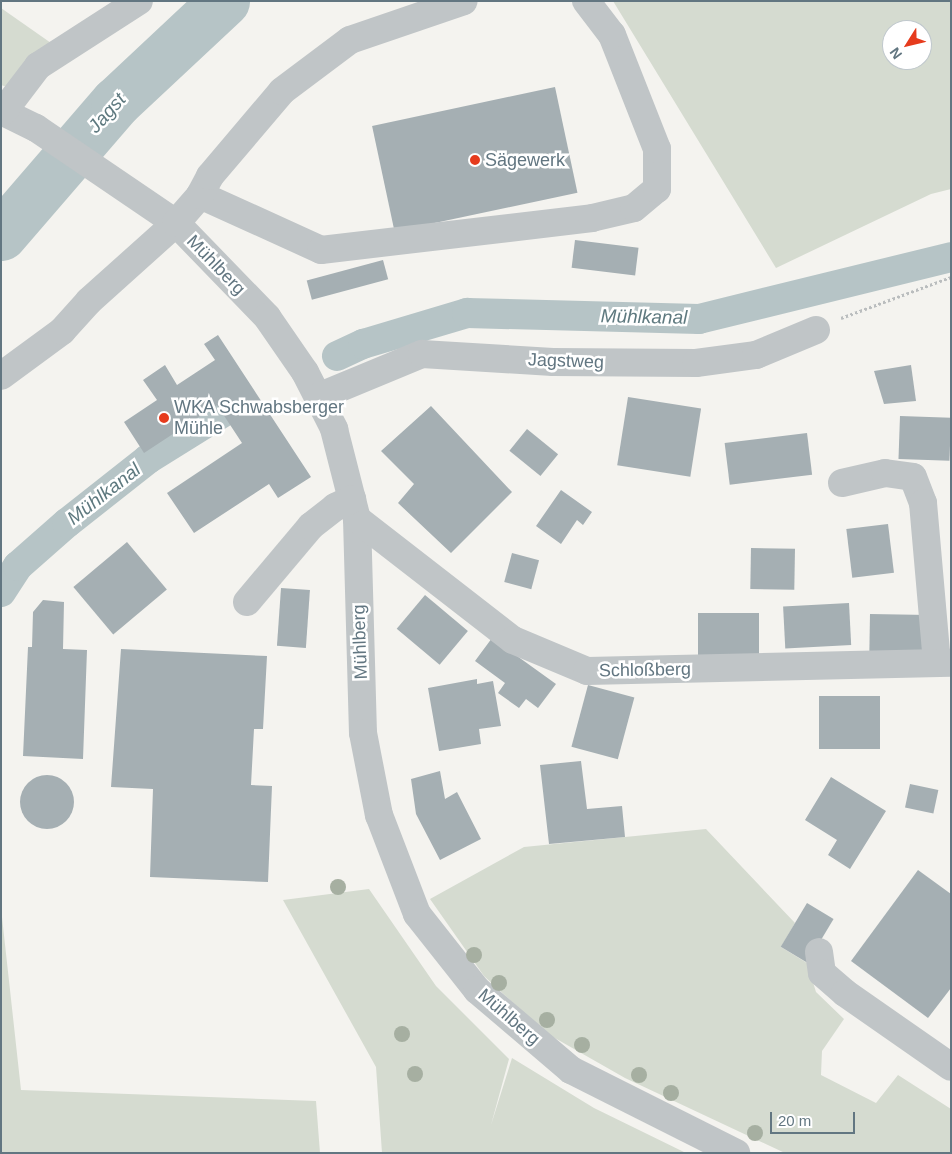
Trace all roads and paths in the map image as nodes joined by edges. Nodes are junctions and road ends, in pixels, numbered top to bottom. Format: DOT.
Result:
graph roads {
  1 [pos="139,1"];
  2 [pos="464,1"];
  3 [pos="586,1"];
  4 [pos="2,112"];
  5 [pos="200,195"];
  6 [pos="176,223"];
  7 [pos="951,277"];
  8 [pos="816,330"];
  9 [pos="1,376"];
  10 [pos="318,397"];
  11 [pos="842,483"];
  12 [pos="354,509"];
  13 [pos="247,602"];
  14 [pos="944,662"];
  15 [pos="819,952"];
  16 [pos="951,1067"];
  17 [pos="736,1153"];
  1 -- 4 [label="street"];
  2 -- 5 [label="street"];
  3 -- 5 [label="street"];
  4 -- 6 [label="street, Mühlberg"];
  5 -- 6 [label="street"];
  6 -- 9 [label="street"];
  6 -- 10 [label="street, Mühlberg"];
  7 -- 8 [label="path"];
  8 -- 10 [label="street, Jagstweg"];
  10 -- 12 [label="street, Mühlberg"];
  11 -- 14 [label="street"];
  12 -- 13 [label="street"];
  12 -- 14 [label="street, Schloßberg"];
  12 -- 17 [label="street, Mühlberg"];
  15 -- 16 [label="street"];
}
